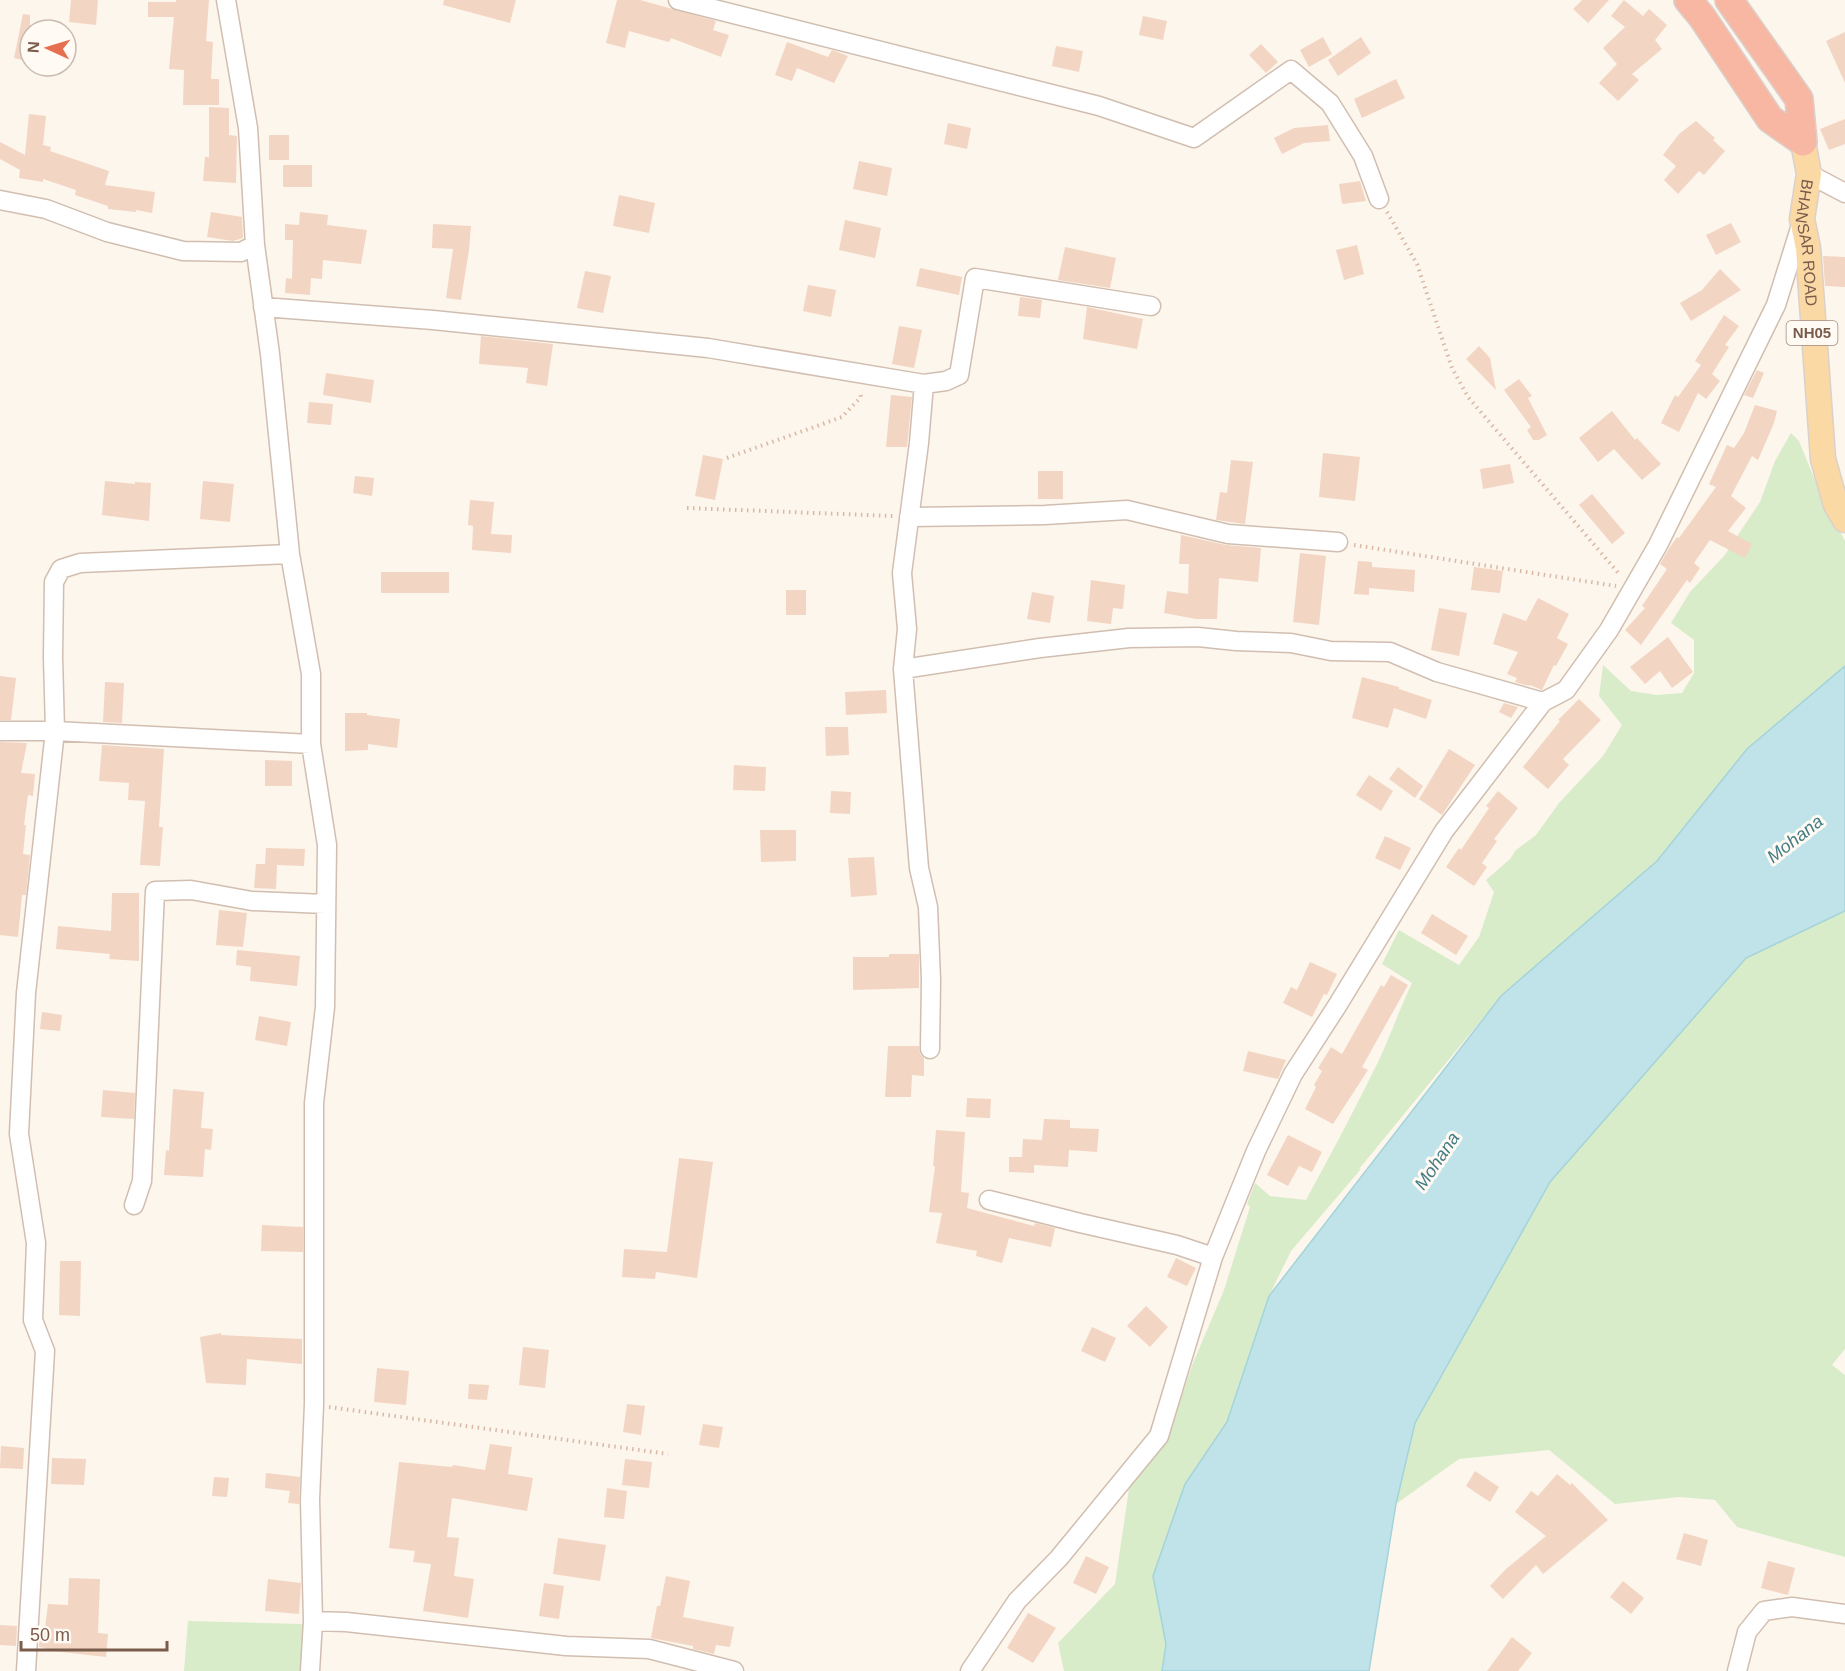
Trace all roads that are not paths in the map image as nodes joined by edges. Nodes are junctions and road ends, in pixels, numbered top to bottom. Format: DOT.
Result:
graph roads {
  1 [pos="226,0"];
  2 [pos="678,0"];
  3 [pos="1689,0"];
  4 [pos="1730,0"];
  5 [pos="1803,142"];
  6 [pos="1809,174"];
  7 [pos="1845,193"];
  8 [pos="1379,199"];
  9 [pos="0,200"];
  10 [pos="1802,219"];
  11 [pos="255,245"];
  12 [pos="1151,306"];
  13 [pos="263,307"];
  14 [pos="924,384"];
  15 [pos="909,517"];
  16 [pos="1845,520"];
  17 [pos="1338,542"];
  18 [pos="290,554"];
  19 [pos="903,669"];
  20 [pos="1543,702"];
  21 [pos="0,731"];
  22 [pos="55,731"];
  23 [pos="311,744"];
  24 [pos="325,904"];
  25 [pos="930,1049"];
  26 [pos="989,1200"];
  27 [pos="134,1206"];
  28 [pos="1213,1257"];
  29 [pos="1845,1614"];
  30 [pos="313,1621"];
  31 [pos="26,1671"];
  32 [pos="310,1671"];
  33 [pos="734,1671"];
  34 [pos="970,1671"];
  35 [pos="1737,1671"];
  1 -- 11 [label="street"];
  2 -- 8 [label="street"];
  3 -- 5 [label="highway"];
  4 -- 5 [label="highway, NH05"];
  5 -- 6 [label="main road, BHANSAR ROAD / NH05"];
  6 -- 7 [label="street"];
  6 -- 10 [label="main road, BHANSAR ROAD / NH05"];
  9 -- 11 [label="street"];
  10 -- 16 [label="main road, BHANSAR ROAD / NH05"];
  10 -- 20 [label="street"];
  11 -- 13 [label="street"];
  12 -- 14 [label="street"];
  13 -- 14 [label="street"];
  13 -- 18 [label="street"];
  14 -- 15 [label="street"];
  15 -- 17 [label="street"];
  15 -- 19 [label="street"];
  18 -- 22 [label="street"];
  18 -- 23 [label="street"];
  19 -- 20 [label="street"];
  19 -- 25 [label="street"];
  20 -- 28 [label="street"];
  21 -- 22 [label="street"];
  22 -- 23 [label="street"];
  22 -- 31 [label="street"];
  23 -- 24 [label="street"];
  24 -- 27 [label="street"];
  24 -- 30 [label="street"];
  26 -- 28 [label="street"];
  28 -- 34 [label="street"];
  29 -- 35 [label="street"];
  30 -- 32 [label="street"];
  30 -- 33 [label="street"];
}
